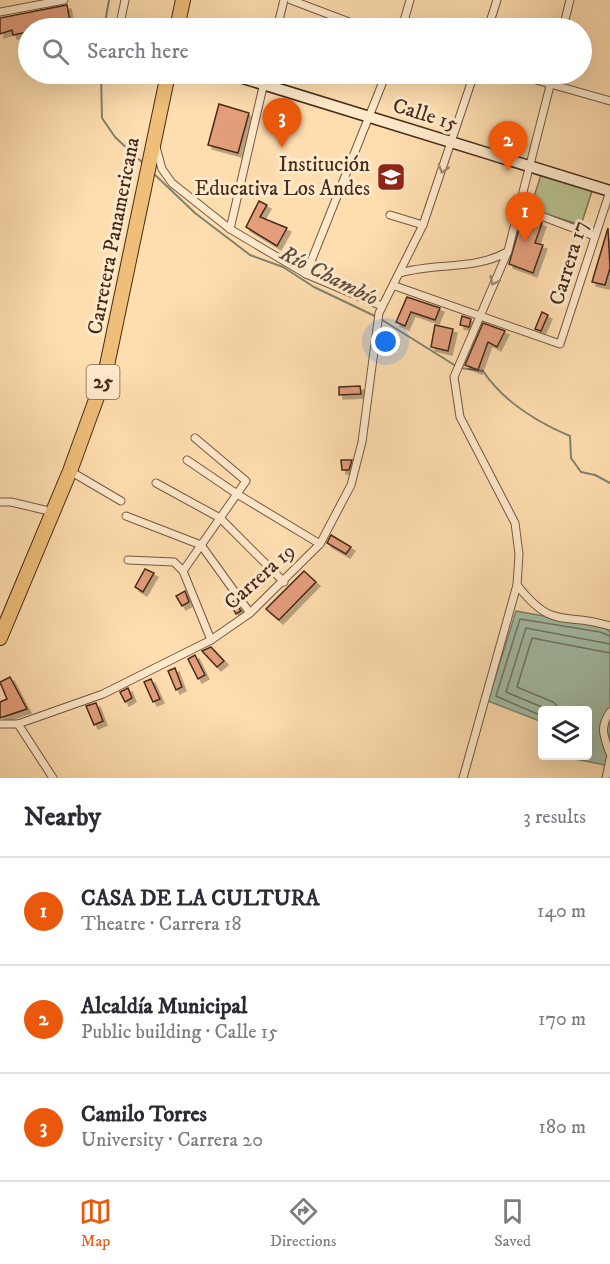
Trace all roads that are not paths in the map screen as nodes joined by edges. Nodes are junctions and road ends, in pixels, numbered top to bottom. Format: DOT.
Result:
graph roads {
  1 [pos="64,0"];
  2 [pos="125,0"];
  3 [pos="183,0"];
  4 [pos="284,0"];
  5 [pos="291,0"];
  6 [pos="410,0"];
  7 [pos="497,0"];
  8 [pos="570,0"];
  9 [pos="0,12"];
  10 [pos="121,18"];
  11 [pos="179,18"];
  12 [pos="280,18"];
  13 [pos="339,18"];
  14 [pos="405,18"];
  15 [pos="491,18"];
  16 [pos="566,18"];
  17 [pos="166,84"];
  18 [pos="264,84"];
  19 [pos="278,84"];
  20 [pos="383,84"];
  21 [pos="471,84"];
  22 [pos="550,84"];
  23 [pos="553,84"];
  24 [pos="610,101"];
  25 [pos="370,118"];
  26 [pos="154,142"];
  27 [pos="451,143"];
  28 [pos="530,166"];
  29 [pos="610,191"];
  30 [pos="520,208"];
  31 [pos="390,215"];
  32 [pos="423,225"];
  33 [pos="230,229"];
  34 [pos="594,236"];
  35 [pos="508,251"];
  36 [pos="400,273"];
  37 [pos="306,274"];
  38 [pos="395,286"];
  39 [pos="381,310"];
  40 [pos="479,315"];
  41 [pos="195,438"];
  42 [pos="186,460"];
  43 [pos="70,471"];
  44 [pos="156,483"];
  45 [pos="237,494"];
  46 [pos="121,501"];
  47 [pos="0,502"];
  48 [pos="53,512"];
  49 [pos="126,516"];
  50 [pos="220,518"];
  51 [pos="320,544"];
  52 [pos="201,545"];
  53 [pos="128,560"];
  54 [pos="183,571"];
  55 [pos="284,582"];
  56 [pos="517,585"];
  57 [pos="250,613"];
  58 [pos="610,626"];
  59 [pos="0,638"];
  60 [pos="211,640"];
  61 [pos="610,712"];
  62 [pos="0,724"];
  63 [pos="18,724"];
  64 [pos="610,754"];
  65 [pos="610,759"];
  66 [pos="53,778"];
  67 [pos="463,778"];
  68 [pos="606,778"];
  1 -- 9 [label="street"];
  2 -- 10 [label="street"];
  3 -- 11 [label="highway"];
  4 -- 12 [label="street"];
  5 -- 13 [label="street"];
  6 -- 14 [label="street"];
  7 -- 15 [label="street"];
  8 -- 16 [label="street"];
  17 -- 26 [label="highway, Carretera Panamericana / 25"];
  18 -- 33 [label="street"];
  19 -- 25 [label="main road, Calle 15"];
  20 -- 25 [label="street"];
  21 -- 27 [label="street"];
  22 -- 28 [label="street"];
  23 -- 24 [label="street"];
  25 -- 27 [label="main road, Calle 15"];
  25 -- 37 [label="street"];
  26 -- 33 [label="street"];
  26 -- 43 [label="highway, Carretera Panamericana / 25"];
  27 -- 28 [label="main road, Calle 15"];
  27 -- 32 [label="street, one-way"];
  28 -- 29 [label="main road, Calle 15"];
  28 -- 30 [label="street"];
  29 -- 34 [label="street, Carrera 17"];
  30 -- 34 [label="street"];
  30 -- 35 [label="street"];
  31 -- 32 [label="street"];
  32 -- 36 [label="street"];
  33 -- 37 [label="street"];
  34 -- 40 [label="street, Carrera 17"];
  35 -- 36 [label="street"];
  35 -- 40 [label="street, one-way"];
  36 -- 38 [label="street"];
  37 -- 39 [label="street"];
  38 -- 39 [label="street"];
  38 -- 40 [label="street"];
  39 -- 51 [label="street, Carrera 19"];
  40 -- 56 [label="street"];
  41 -- 45 [label="street"];
  42 -- 45 [label="street"];
  43 -- 46 [label="street"];
  43 -- 48 [label="highway, Carretera Panamericana / 25"];
  44 -- 50 [label="street"];
  45 -- 50 [label="street"];
  45 -- 51 [label="street"];
  47 -- 48 [label="street"];
  48 -- 59 [label="highway, Carretera Panamericana / 25"];
  49 -- 52 [label="street"];
  50 -- 52 [label="street"];
  50 -- 55 [label="street"];
  51 -- 55 [label="street, Carrera 19"];
  52 -- 54 [label="street"];
  52 -- 57 [label="street"];
  53 -- 54 [label="street"];
  54 -- 60 [label="street"];
  55 -- 57 [label="street, Carrera 19"];
  56 -- 58 [label="street"];
  56 -- 67 [label="street"];
  57 -- 60 [label="street, Carrera 19"];
  60 -- 63 [label="street, Carrera 19"];
  61 -- 64 [label="street"];
  62 -- 63 [label="street, Carrera 19"];
  63 -- 66 [label="street"];
  65 -- 68 [label="street"];
}
